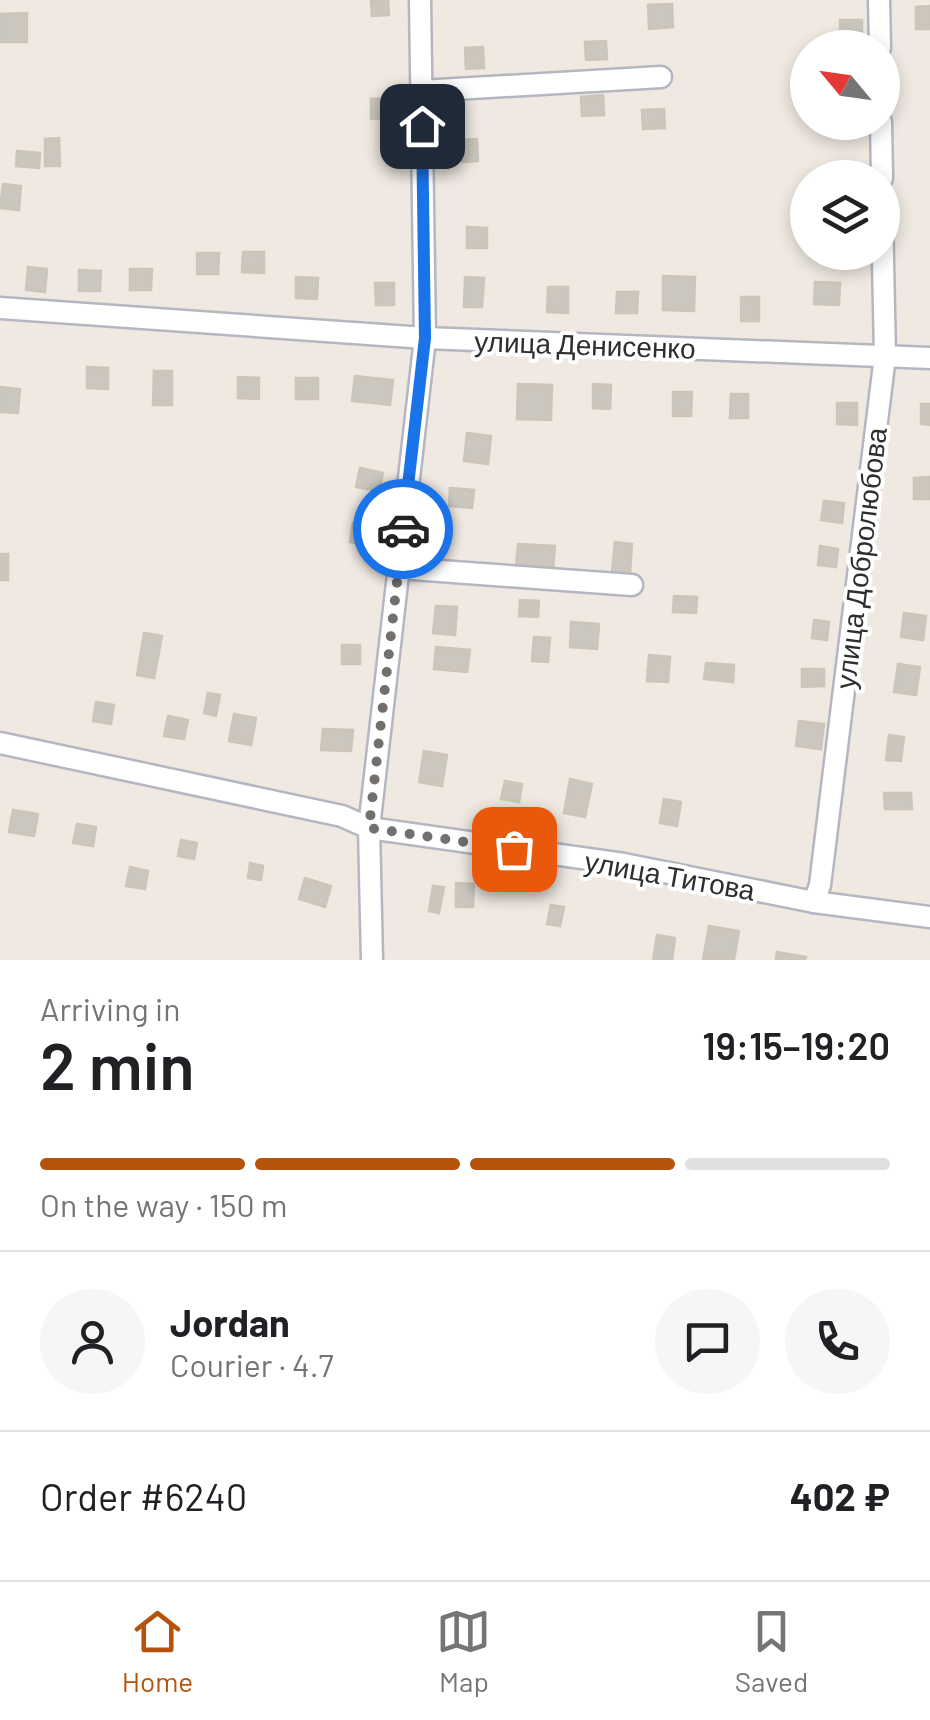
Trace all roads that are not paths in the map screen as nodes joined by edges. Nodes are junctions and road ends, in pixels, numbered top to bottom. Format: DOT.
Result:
graph roads {
  1 [pos="420,0"];
  2 [pos="879,0"];
  3 [pos="880,30"];
  4 [pos="661,77"];
  5 [pos="422,91"];
  6 [pos="883,270"];
  7 [pos="0,308"];
  8 [pos="425,338"];
  9 [pos="885,356"];
  10 [pos="930,358"];
  11 [pos="398,568"];
  12 [pos="632,584"];
  13 [pos="0,743"];
  14 [pos="369,828"];
  15 [pos="814,902"];
  16 [pos="930,917"];
  17 [pos="372,960"];
  1 -- 5 [label="street"];
  2 -- 3 [label="street"];
  4 -- 5 [label="street"];
  5 -- 8 [label="street"];
  6 -- 9 [label="street, улица Добролюбова"];
  7 -- 8 [label="street, улица Денисенко"];
  8 -- 9 [label="street, улица Денисенко"];
  8 -- 11 [label="street"];
  9 -- 10 [label="street, улица Денисенко"];
  9 -- 15 [label="street, улица Добролюбова"];
  11 -- 12 [label="street"];
  11 -- 14 [label="street"];
  13 -- 14 [label="street, улица Титова"];
  14 -- 15 [label="street, улица Титова"];
  14 -- 17 [label="street"];
  15 -- 16 [label="street, улица Титова"];
}
